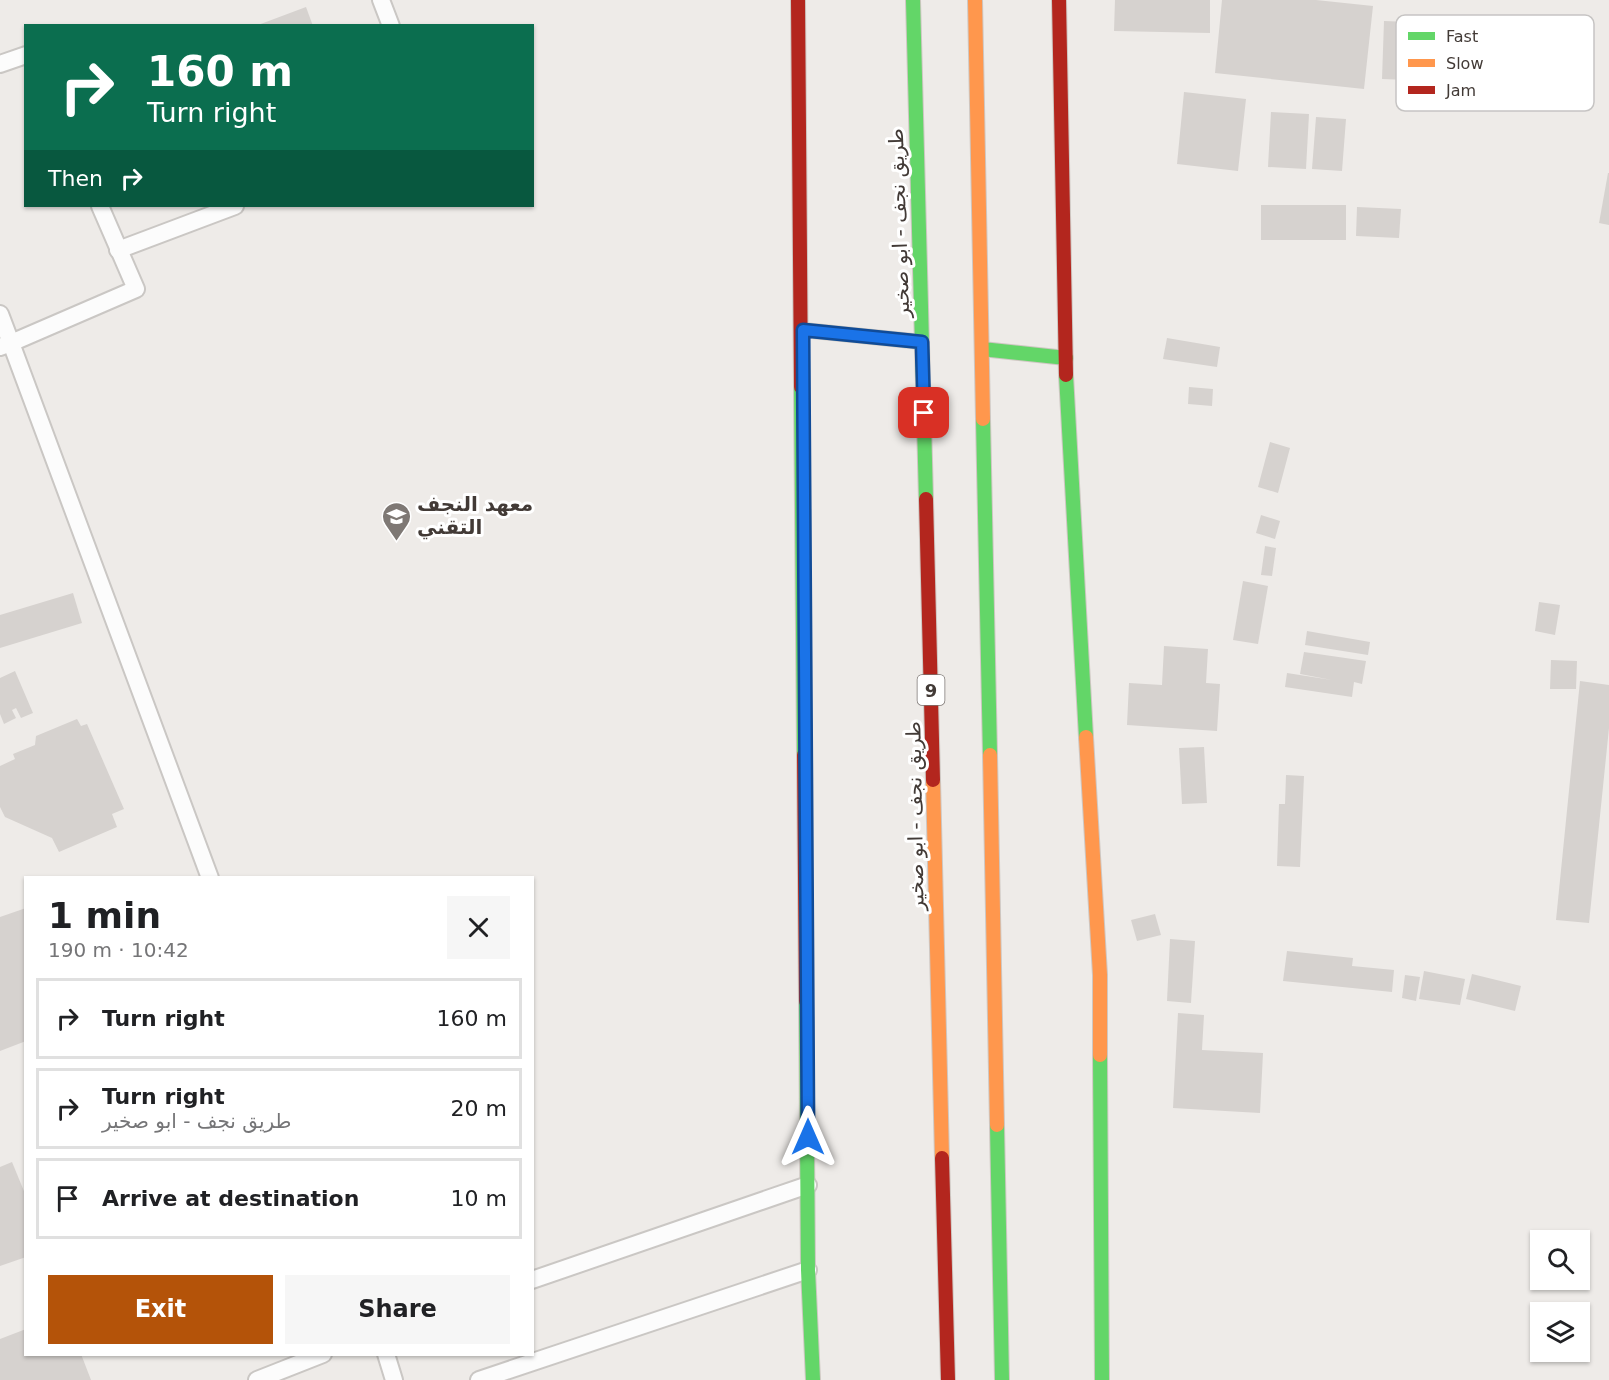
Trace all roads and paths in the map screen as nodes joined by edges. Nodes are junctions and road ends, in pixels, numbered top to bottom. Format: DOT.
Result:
graph roads {
  1 [pos="381,0"];
  2 [pos="798,0"];
  3 [pos="913,0"];
  4 [pos="975,0"];
  5 [pos="1059,0"];
  6 [pos="390,24"];
  7 [pos="24,56"];
  8 [pos="0,64"];
  9 [pos="100,207"];
  10 [pos="232,207"];
  11 [pos="118,250"];
  12 [pos="0,314"];
  13 [pos="803,330"];
  14 [pos="922,342"];
  15 [pos="5,345"];
  16 [pos="982,349"];
  17 [pos="1066,358"];
  18 [pos="209,876"];
  19 [pos="808,1185"];
  20 [pos="808,1270"];
  21 [pos="534,1279"];
  22 [pos="318,1356"];
  23 [pos="387,1356"];
  24 [pos="257,1380"];
  25 [pos="394,1380"];
  26 [pos="479,1380"];
  27 [pos="813,1380"];
  28 [pos="948,1380"];
  29 [pos="1002,1380"];
  30 [pos="1102,1380"];
  1 -- 6 [label="lane"];
  2 -- 13 [label="main road"];
  3 -- 14 [label="main road, طريق نجف - ابو صخير / 9"];
  4 -- 16 [label="main road"];
  5 -- 17 [label="main road"];
  7 -- 8 [label="lane"];
  9 -- 11 [label="lane"];
  10 -- 11 [label="lane"];
  11 -- 15 [label="lane"];
  12 -- 15 [label="lane"];
  13 -- 14 [label="main road"];
  13 -- 19 [label="main road"];
  14 -- 28 [label="main road, طريق نجف - ابو صخير / 9"];
  15 -- 18 [label="lane"];
  16 -- 17 [label="main road"];
  16 -- 29 [label="main road"];
  17 -- 30 [label="main road"];
  19 -- 20 [label="main road"];
  19 -- 21 [label="lane"];
  20 -- 26 [label="lane"];
  20 -- 27 [label="main road"];
  22 -- 24 [label="lane"];
  23 -- 25 [label="lane"];
}
